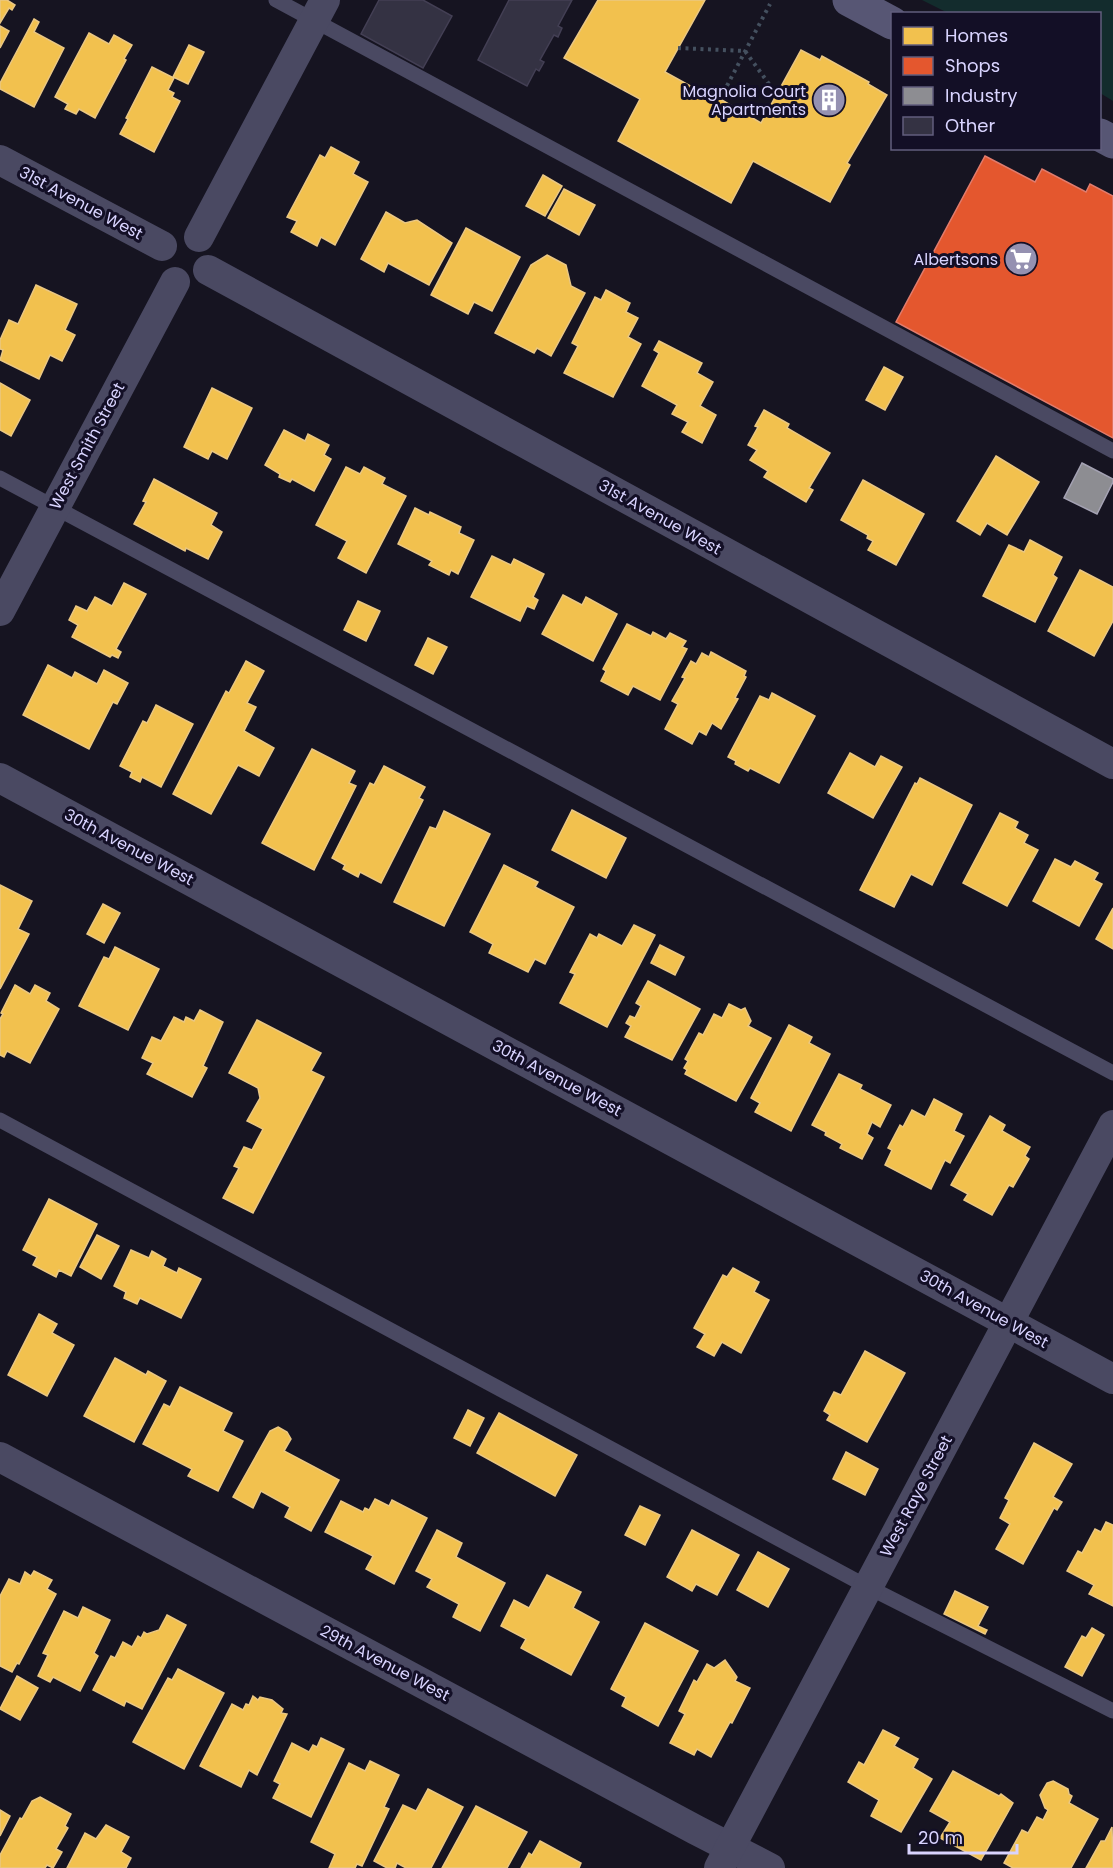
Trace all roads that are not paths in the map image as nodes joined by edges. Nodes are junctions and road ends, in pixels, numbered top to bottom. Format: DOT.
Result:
graph roads {
  1 [pos="276,0"];
  2 [pos="849,0"];
  3 [pos="320,10"];
  4 [pos="891,22"];
  5 [pos="0,160"];
  6 [pos="199,237"];
  7 [pos="162,246"];
  8 [pos="208,270"];
  9 [pos="175,282"];
  10 [pos="1113,451"];
  11 [pos="0,478"];
  12 [pos="54,507"];
  13 [pos="0,610"];
  14 [pos="1113,764"];
  15 [pos="0,778"];
  16 [pos="1113,1073"];
  17 [pos="0,1120"];
  18 [pos="1113,1125"];
  19 [pos="1008,1322"];
  20 [pos="1113,1379"];
  21 [pos="0,1457"];
  22 [pos="868,1587"];
  23 [pos="1113,1711"];
  24 [pos="724,1858"];
  25 [pos="771,1868"];
  1 -- 3 [label="lane"];
  2 -- 4 [label="street"];
  3 -- 6 [label="street"];
  3 -- 10 [label="lane"];
  5 -- 7 [label="street, 31st Avenue West"];
  6 -- 7 [label="street"];
  6 -- 8 [label="street"];
  7 -- 9 [label="street"];
  8 -- 9 [label="street"];
  8 -- 14 [label="street, 31st Avenue West"];
  9 -- 12 [label="street, West Smith Street"];
  11 -- 12 [label="lane"];
  12 -- 13 [label="street, West Smith Street"];
  12 -- 16 [label="lane"];
  15 -- 19 [label="street, 30th Avenue West"];
  17 -- 22 [label="lane"];
  18 -- 19 [label="street, West Raye Street"];
  19 -- 20 [label="street, 30th Avenue West"];
  19 -- 22 [label="street, West Raye Street"];
  21 -- 24 [label="street, 29th Avenue West"];
  22 -- 23 [label="lane"];
  22 -- 24 [label="street, West Raye Street"];
  24 -- 25 [label="street, 29th Avenue West"];
}
